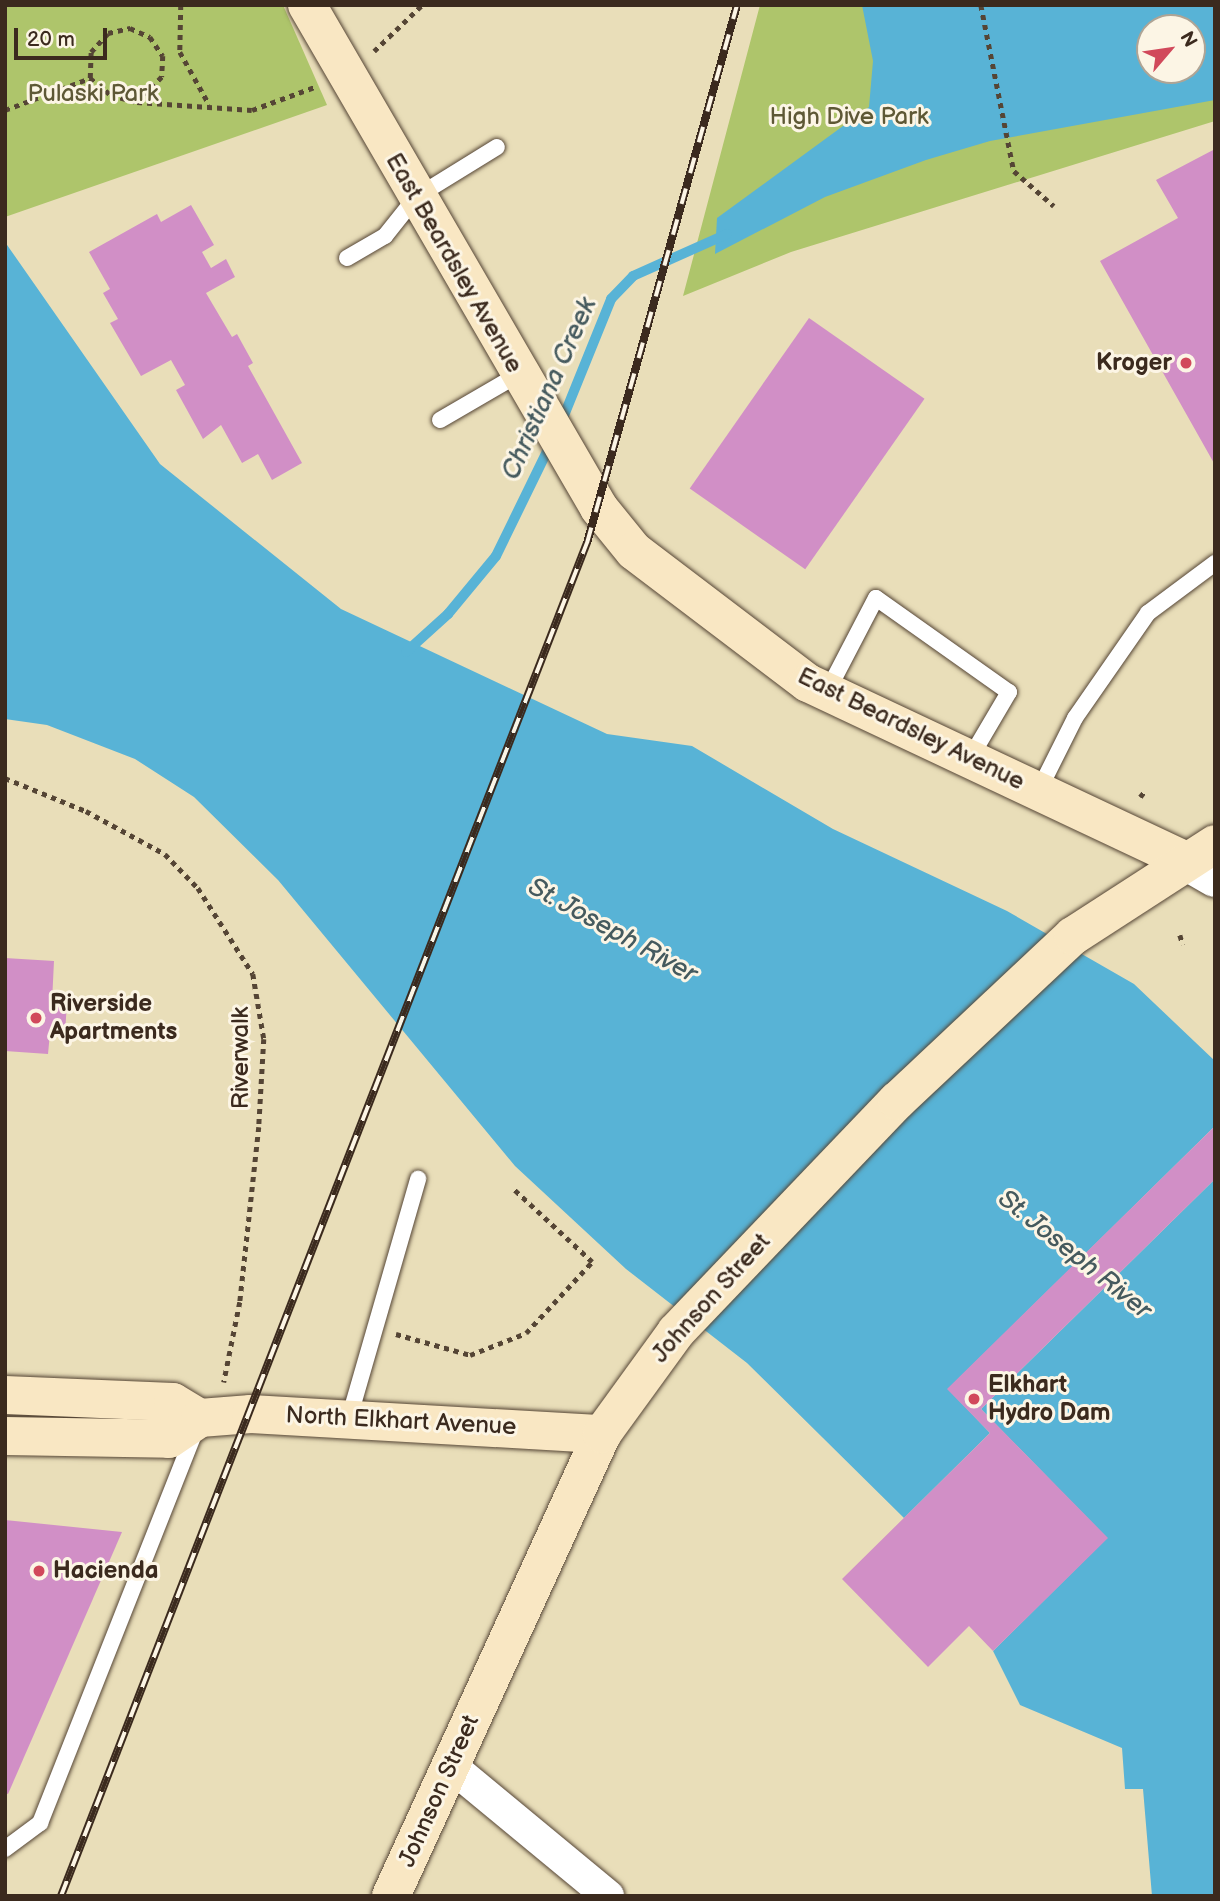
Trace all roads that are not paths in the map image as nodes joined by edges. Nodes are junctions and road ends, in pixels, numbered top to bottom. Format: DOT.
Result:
graph roads {
  1 [pos="307,5"];
  2 [pos="497,147"];
  3 [pos="416,197"];
  4 [pos="347,258"];
  5 [pos="525,385"];
  6 [pos="440,420"];
  7 [pos="1215,563"];
  8 [pos="827,692"];
  9 [pos="967,762"];
  10 [pos="1038,792"];
  11 [pos="1199,851"];
  12 [pos="1215,878"];
  13 [pos="418,1179"];
  14 [pos="5,1395"];
  15 [pos="350,1415"];
  16 [pos="200,1418"];
  17 [pos="602,1434"];
  18 [pos="5,1436"];
  19 [pos="451,1766"];
  20 [pos="5,1849"];
  21 [pos="391,1896"];
  22 [pos="608,1896"];
  1 -- 3 [label="main road, East Beardsley Avenue"];
  2 -- 3 [label="lane"];
  3 -- 4 [label="lane"];
  3 -- 5 [label="main road, East Beardsley Avenue"];
  5 -- 6 [label="lane"];
  5 -- 8 [label="main road, East Beardsley Avenue"];
  7 -- 10 [label="lane"];
  8 -- 9 [label="main road, East Beardsley Avenue"];
  8 -- 9 [label="lane"];
  9 -- 10 [label="main road, East Beardsley Avenue"];
  10 -- 11 [label="main road, East Beardsley Avenue"];
  11 -- 12 [label="street, East Beardsley Avenue"];
  11 -- 17 [label="main road, Johnson Street"];
  13 -- 15 [label="lane"];
  14 -- 16 [label="main road, North Elkhart Avenue"];
  15 -- 16 [label="main road, North Elkhart Avenue"];
  15 -- 17 [label="main road, North Elkhart Avenue"];
  16 -- 18 [label="main road"];
  16 -- 20 [label="lane"];
  17 -- 19 [label="main road, Johnson Street"];
  19 -- 21 [label="main road, Johnson Street"];
  19 -- 22 [label="street"];
}
